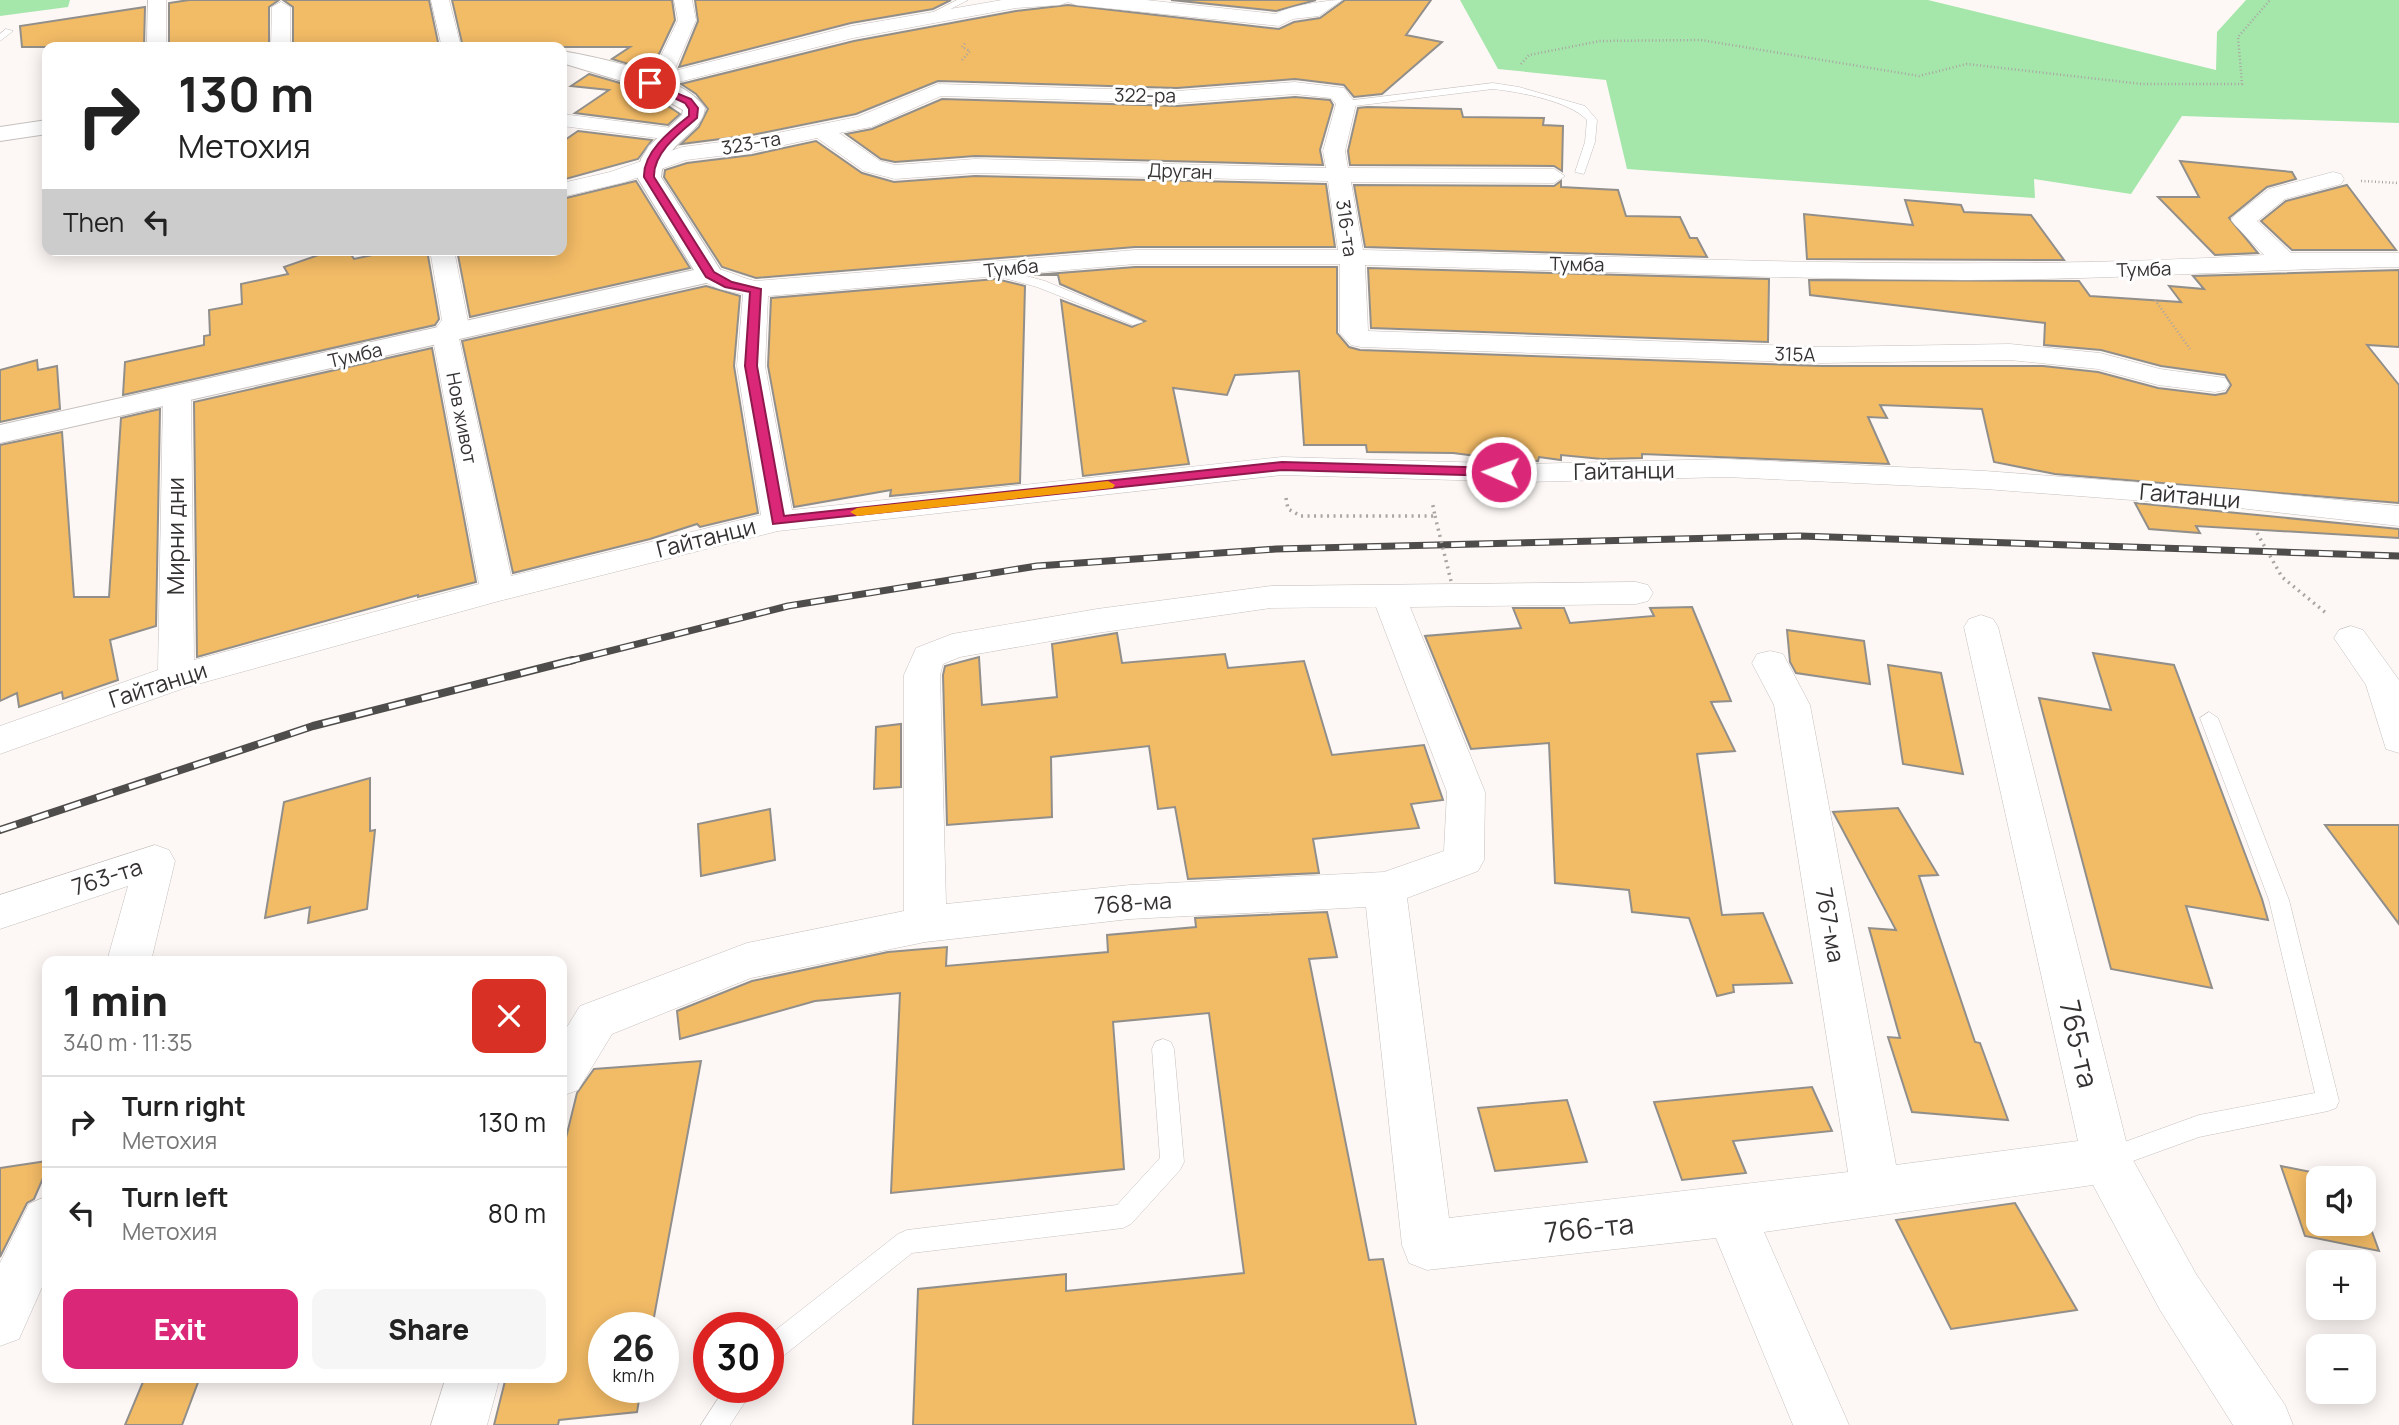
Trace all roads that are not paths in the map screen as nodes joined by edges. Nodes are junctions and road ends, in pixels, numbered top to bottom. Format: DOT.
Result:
graph roads {
  1 [pos="156,0"];
  2 [pos="440,0"];
  3 [pos="683,0"];
  4 [pos="964,0"];
  5 [pos="1060,0"];
  6 [pos="1076,0"];
  7 [pos="1333,0"];
  8 [pos="281,7"];
  9 [pos="928,17"];
  10 [pos="9,31"];
  11 [pos="0,38"];
  12 [pos="157,42"];
  13 [pos="281,42"];
  14 [pos="452,42"];
  15 [pos="567,58"];
  16 [pos="655,82"];
  17 [pos="938,90"];
  18 [pos="1346,104"];
  19 [pos="567,121"];
  20 [pos="42,128"];
  21 [pos="818,129"];
  22 [pos="0,134"];
  23 [pos="672,134"];
  24 [pos="649,165"];
  25 [pos="1580,172"];
  26 [pos="1340,175"];
  27 [pos="1554,176"];
  28 [pos="2333,179"];
  29 [pos="567,189"];
  30 [pos="443,256"];
  31 [pos="1353,257"];
  32 [pos="2399,260"];
  33 [pos="2284,261"];
  34 [pos="993,271"];
  35 [pos="710,274"];
  36 [pos="756,289"];
  37 [pos="1137,322"];
  38 [pos="444,334"];
  39 [pos="1372,341"];
  40 [pos="2215,384"];
  41 [pos="177,396"];
  42 [pos="0,435"];
  43 [pos="2399,516"];
  44 [pos="778,521"];
  45 [pos="497,590"];
  46 [pos="1636,593"];
  47 [pos="1388,594"];
  48 [pos="1982,627"];
  49 [pos="2351,638"];
  50 [pos="1770,663"];
  51 [pos="176,677"];
  52 [pos="2209,718"];
  53 [pos="2399,739"];
  54 [pos="0,740"];
  55 [pos="1385,889"];
  56 [pos="0,912"];
  57 [pos="925,924"];
  58 [pos="130,956"];
  59 [pos="1163,1049"];
  60 [pos="567,1067"];
  61 [pos="2106,1160"];
  62 [pos="1876,1191"];
  63 [pos="1730,1212"];
  64 [pos="42,1232"];
  65 [pos="0,1320"];
  66 [pos="784,1339"];
  67 [pos="471,1383"];
  68 [pos="730,1403"];
  69 [pos="459,1425"];
  70 [pos="714,1425"];
  71 [pos="1821,1425"];
  72 [pos="2265,1425"];
  1 -- 12 [label="street"];
  2 -- 14 [label="street"];
  3 -- 16 [label="street"];
  4 -- 9 [label="lane"];
  5 -- 9 [label="street"];
  6 -- 7 [label="street"];
  8 -- 13 [label="street"];
  9 -- 16 [label="street"];
  10 -- 11 [label="lane"];
  15 -- 16 [label="street"];
  16 -- 23 [label="street"];
  17 -- 18 [label="street, 322-ра"];
  17 -- 21 [label="street, 323-та"];
  18 -- 25 [label="lane"];
  18 -- 26 [label="street, 316-та"];
  19 -- 23 [label="street"];
  20 -- 22 [label="street"];
  21 -- 24 [label="street, 323-та"];
  21 -- 26 [label="street, Друган"];
  23 -- 24 [label="street"];
  24 -- 29 [label="street, 323-та"];
  24 -- 35 [label="street"];
  26 -- 27 [label="street, Друган"];
  26 -- 31 [label="street, 316-та"];
  28 -- 33 [label="street"];
  30 -- 38 [label="street, Нов живот"];
  31 -- 33 [label="street, Тумба"];
  31 -- 34 [label="street, Тумба"];
  31 -- 39 [label="street, 316-та"];
  32 -- 33 [label="street, Тумба"];
  34 -- 36 [label="street, Тумба"];
  34 -- 37 [label="lane"];
  35 -- 36 [label="street, Тумба"];
  35 -- 38 [label="street, Тумба"];
  36 -- 44 [label="street"];
  38 -- 41 [label="street, Тумба"];
  38 -- 45 [label="street, Нов живот"];
  39 -- 40 [label="street, 315А"];
  41 -- 42 [label="street, Тумба"];
  41 -- 51 [label="street, Мирни дни"];
  43 -- 44 [label="street, Гайтанци"];
  44 -- 45 [label="street, Гайтанци"];
  45 -- 51 [label="street, Гайтанци"];
  46 -- 47 [label="street"];
  47 -- 55 [label="street, 768-ма"];
  47 -- 57 [label="street"];
  48 -- 61 [label="street, 765-та"];
  49 -- 53 [label="street"];
  50 -- 62 [label="street, 767-ма"];
  51 -- 54 [label="street, Гайтанци"];
  52 -- 61 [label="lane"];
  55 -- 57 [label="street, 768-ма"];
  55 -- 63 [label="street, 766-та"];
  56 -- 58 [label="street, 763-та"];
  57 -- 60 [label="street, 768-ма"];
  59 -- 66 [label="lane"];
  61 -- 62 [label="street, 766-та"];
  61 -- 72 [label="street, 765-та"];
  62 -- 63 [label="street, 766-та"];
  63 -- 71 [label="street"];
  64 -- 65 [label="street"];
  67 -- 69 [label="street"];
  68 -- 70 [label="lane"];
}
